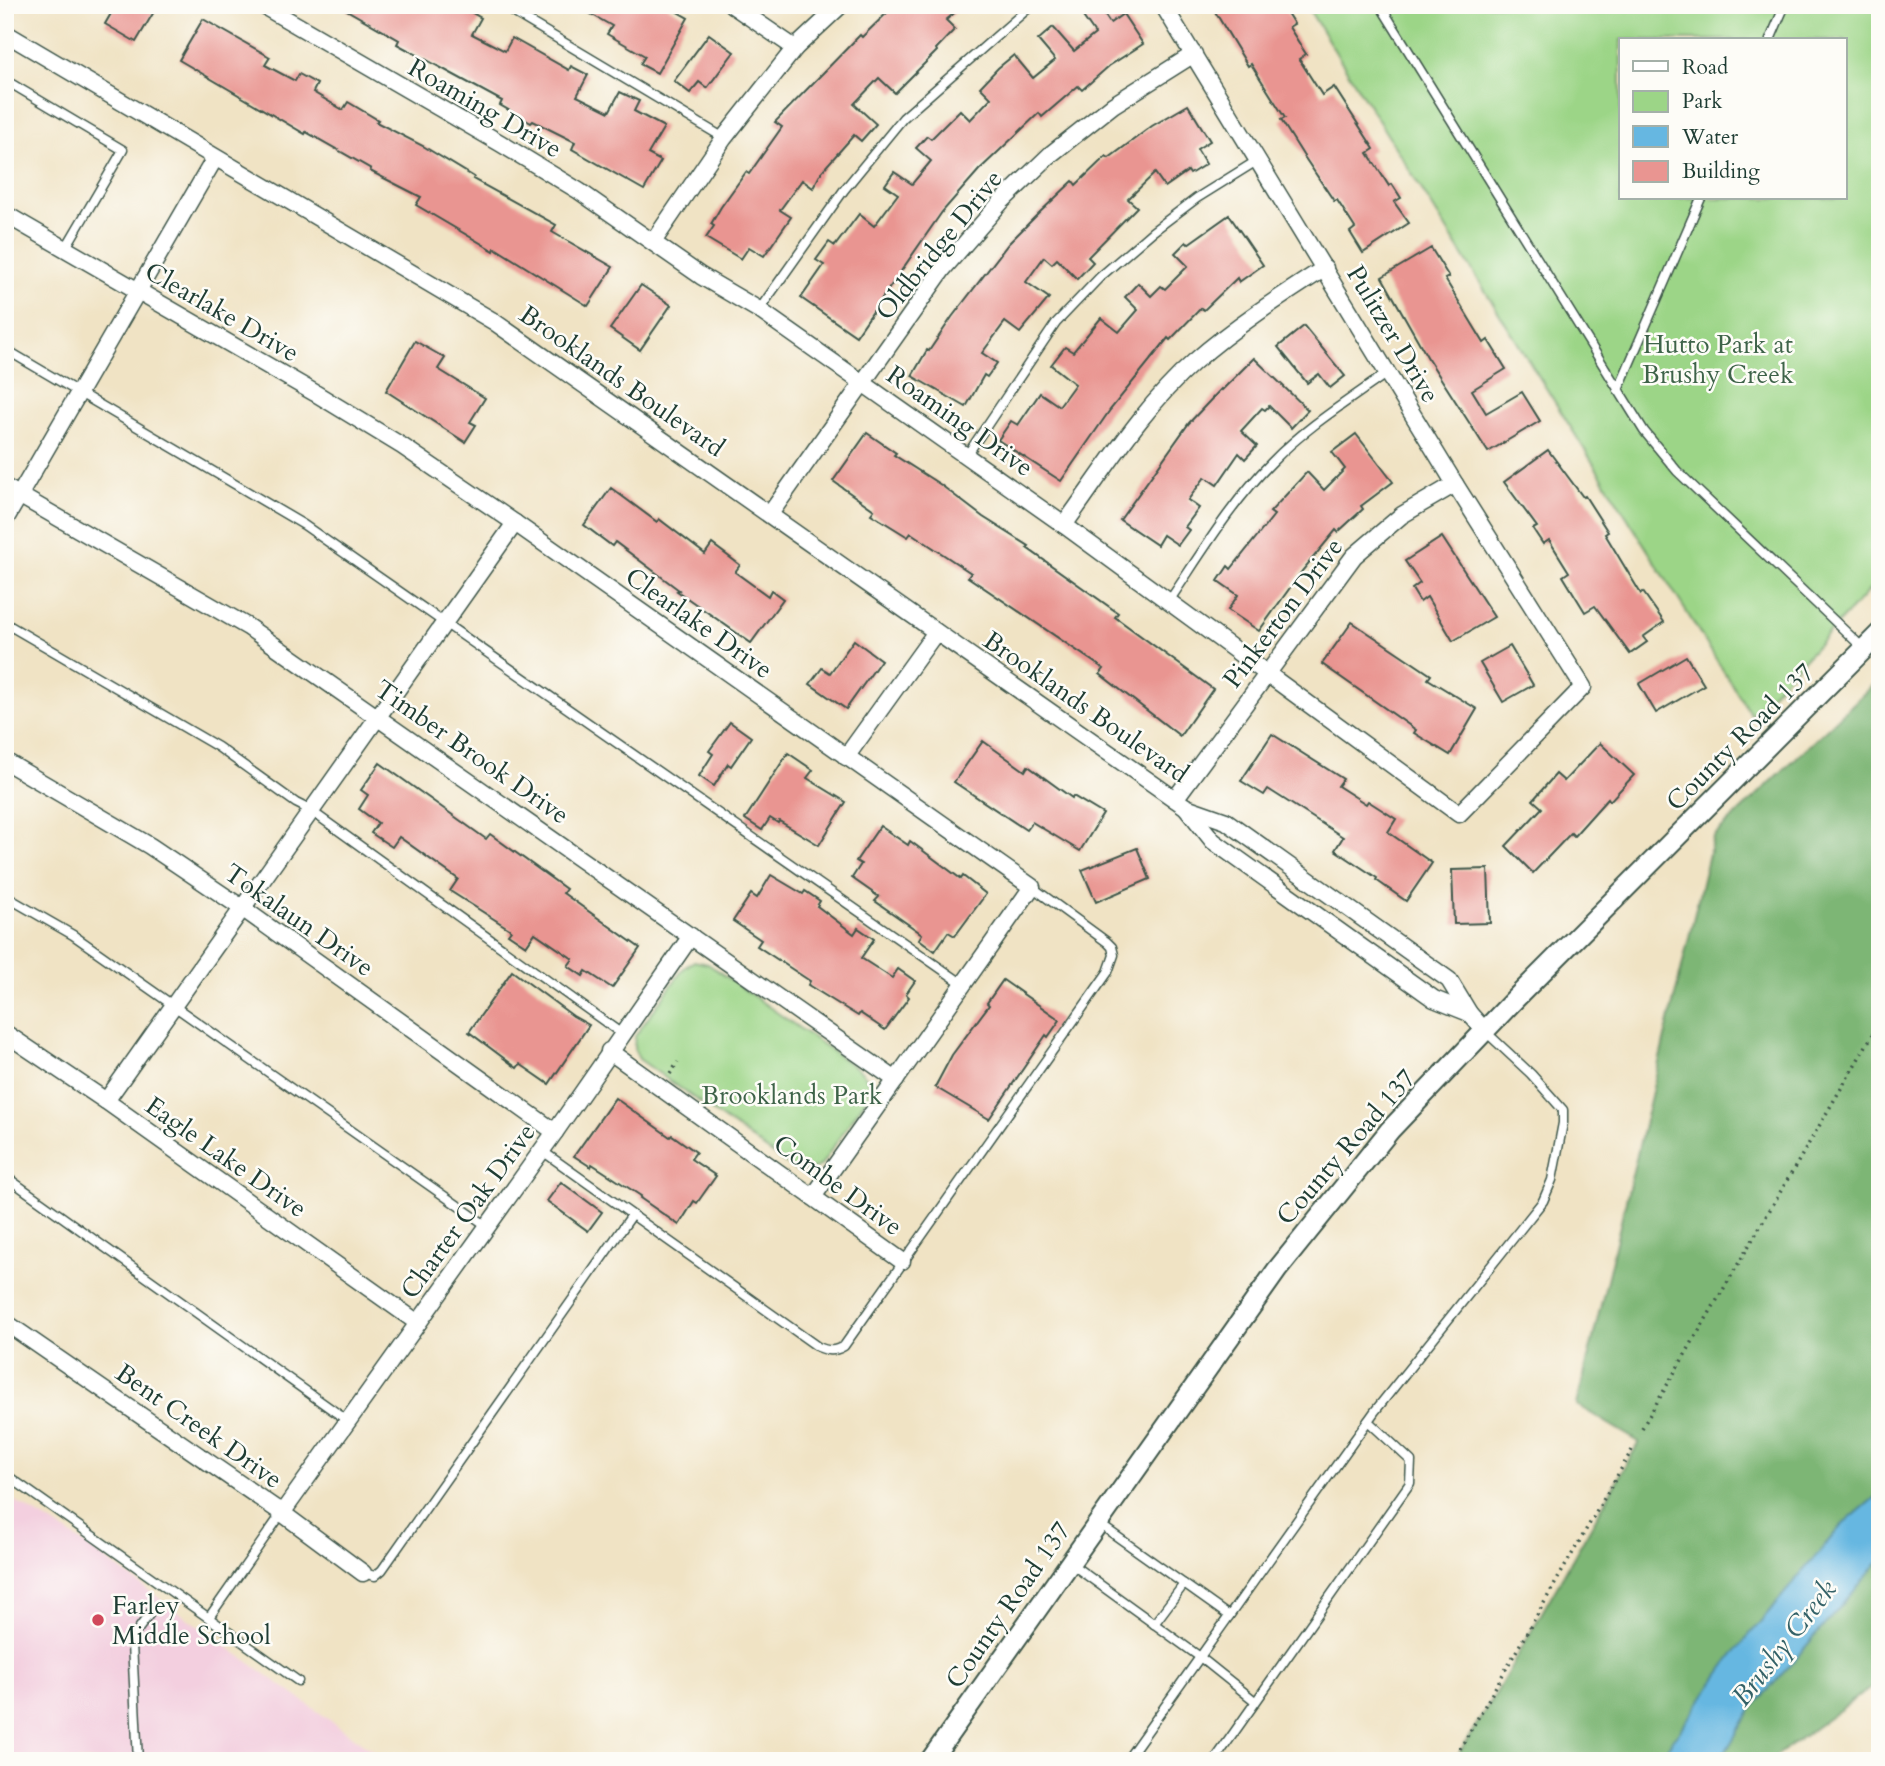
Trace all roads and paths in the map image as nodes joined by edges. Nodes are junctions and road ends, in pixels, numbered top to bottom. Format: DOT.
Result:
graph roads {
  1 [pos="262,5"];
  2 [pos="501,5"];
  3 [pos="732,5"];
  4 [pos="841,5"];
  5 [pos="1032,5"];
  6 [pos="1163,5"];
  7 [pos="1380,5"];
  8 [pos="1785,5"];
  9 [pos="5,33"];
  10 [pos="1771,38"];
  11 [pos="795,48"];
  12 [pos="1194,54"];
  13 [pos="5,80"];
  14 [pos="724,138"];
  15 [pos="215,159"];
  16 [pos="1258,160"];
  17 [pos="1700,200"];
  18 [pos="5,214"];
  19 [pos="653,242"];
  20 [pos="65,249"];
  21 [pos="1325,268"];
  22 [pos="137,292"];
  23 [pos="759,310"];
  24 [pos="5,349"];
  25 [pos="1388,373"];
  26 [pos="862,382"];
  27 [pos="1618,390"];
  28 [pos="79,392"];
  29 [pos="967,455"];
  30 [pos="1455,484"];
  31 [pos="12,491"];
  32 [pos="770,514"];
  33 [pos="5,520"];
  34 [pos="515,523"];
  35 [pos="1064,525"];
  36 [pos="1169,601"];
  37 [pos="444,622"];
  38 [pos="5,624"];
  39 [pos="936,632"];
  40 [pos="1880,633"];
  41 [pos="1864,649"];
  42 [pos="1267,673"];
  43 [pos="1583,687"];
  44 [pos="379,717"];
  45 [pos="846,757"];
  46 [pos="5,761"];
  47 [pos="1181,803"];
  48 [pos="310,810"];
  49 [pos="1032,887"];
  50 [pos="5,896"];
  51 [pos="242,908"];
  52 [pos="691,936"];
  53 [pos="962,985"];
  54 [pos="173,1007"];
  55 [pos="1469,1013"];
  56 [pos="1880,1022"];
  57 [pos="1486,1031"];
  58 [pos="5,1033"];
  59 [pos="622,1034"];
  60 [pos="609,1051"];
  61 [pos="678,1062"];
  62 [pos="670,1074"];
  63 [pos="896,1080"];
  64 [pos="106,1101"];
  65 [pos="555,1132"];
  66 [pos="541,1150"];
  67 [pos="5,1176"];
  68 [pos="813,1197"];
  69 [pos="632,1214"];
  70 [pos="487,1226"];
  71 [pos="902,1261"];
  72 [pos="5,1322"];
  73 [pos="418,1323"];
  74 [pos="348,1421"];
  75 [pos="1368,1421"];
  76 [pos="1642,1428"];
  77 [pos="1632,1450"];
  78 [pos="5,1474"];
  79 [pos="282,1513"];
  80 [pos="1098,1523"];
  81 [pos="1070,1563"];
  82 [pos="363,1573"];
  83 [pos="1184,1584"];
  84 [pos="151,1612"];
  85 [pos="210,1616"];
  86 [pos="1229,1616"];
  87 [pos="1154,1624"];
  88 [pos="1200,1657"];
  89 [pos="298,1681"];
  90 [pos="1255,1702"];
  91 [pos="138,1761"];
  92 [pos="930,1761"];
  93 [pos="1126,1761"];
  94 [pos="1214,1761"];
  95 [pos="1452,1761"];
  1 -- 19 [label="street, Roaming Drive"];
  2 -- 14 [label="lane"];
  3 -- 11 [label="street"];
  4 -- 11 [label="street"];
  5 -- 23 [label="lane"];
  6 -- 12 [label="street, Pulitzer Drive"];
  7 -- 27 [label="lane"];
  8 -- 10 [label="lane"];
  9 -- 15 [label="street, Brooklands Boulevard"];
  11 -- 14 [label="street"];
  12 -- 16 [label="street, Pulitzer Drive"];
  12 -- 26 [label="street, Oldbridge Drive"];
  13 -- 20 [label="lane"];
  14 -- 19 [label="street"];
  15 -- 22 [label="street"];
  15 -- 32 [label="street, Brooklands Boulevard"];
  16 -- 21 [label="street, Pulitzer Drive"];
  16 -- 29 [label="lane"];
  17 -- 27 [label="lane"];
  18 -- 20 [label="street, Clearlake Drive"];
  19 -- 23 [label="street, Roaming Drive"];
  20 -- 22 [label="street, Clearlake Drive"];
  21 -- 25 [label="street, Pulitzer Drive"];
  21 -- 35 [label="street"];
  22 -- 28 [label="street"];
  22 -- 34 [label="street, Clearlake Drive"];
  23 -- 26 [label="street, Roaming Drive"];
  24 -- 28 [label="lane"];
  25 -- 30 [label="street, Pulitzer Drive"];
  25 -- 36 [label="lane"];
  26 -- 29 [label="street, Roaming Drive"];
  26 -- 32 [label="street, Oldbridge Drive"];
  27 -- 41 [label="lane"];
  28 -- 31 [label="street"];
  28 -- 37 [label="lane"];
  29 -- 35 [label="street, Roaming Drive"];
  30 -- 42 [label="street, Pinkerton Drive"];
  30 -- 43 [label="street, Pulitzer Drive"];
  31 -- 33 [label="street"];
  31 -- 44 [label="street, Timber Brook Drive"];
  32 -- 39 [label="street, Brooklands Boulevard"];
  34 -- 37 [label="street"];
  34 -- 45 [label="street, Clearlake Drive"];
  35 -- 36 [label="street, Roaming Drive"];
  36 -- 42 [label="street, Roaming Drive"];
  37 -- 44 [label="street"];
  37 -- 53 [label="lane"];
  38 -- 48 [label="lane"];
  39 -- 45 [label="street"];
  39 -- 47 [label="street, Brooklands Boulevard"];
  40 -- 41 [label="street, County Road 137"];
  41 -- 57 [label="street, County Road 137"];
  42 -- 43 [label="street, Roaming Drive"];
  42 -- 47 [label="street, Pinkerton Drive"];
  44 -- 48 [label="street"];
  44 -- 52 [label="street, Timber Brook Drive"];
  45 -- 49 [label="street, Clearlake Drive"];
  46 -- 51 [label="street, Tokalaun Drive"];
  47 -- 55 [label="street, Brooklands Boulevard"];
  47 -- 55 [label="street, Brooklands Boulevard"];
  48 -- 51 [label="street"];
  48 -- 59 [label="lane"];
  49 -- 53 [label="street"];
  49 -- 71 [label="lane"];
  50 -- 54 [label="lane"];
  51 -- 54 [label="street"];
  51 -- 65 [label="street, Tokalaun Drive"];
  52 -- 59 [label="street, Charter Oak Drive"];
  52 -- 63 [label="street, Timber Brook Drive"];
  53 -- 63 [label="street"];
  54 -- 64 [label="street"];
  54 -- 70 [label="lane"];
  55 -- 57 [label="street, Brooklands Boulevard"];
  56 -- 76 [label="path"];
  57 -- 75 [label="lane"];
  57 -- 80 [label="street, County Road 137"];
  58 -- 64 [label="street, Eagle Lake Drive"];
  59 -- 60 [label="street, Charter Oak Drive"];
  60 -- 65 [label="street, Charter Oak Drive"];
  60 -- 68 [label="street, Combe Drive"];
  61 -- 62 [label="path"];
  63 -- 68 [label="street"];
  64 -- 73 [label="street, Eagle Lake Drive"];
  65 -- 66 [label="street, Charter Oak Drive"];
  66 -- 69 [label="lane"];
  66 -- 70 [label="street, Charter Oak Drive"];
  67 -- 74 [label="lane"];
  68 -- 71 [label="street, Combe Drive"];
  69 -- 71 [label="lane"];
  69 -- 82 [label="lane"];
  70 -- 73 [label="street, Charter Oak Drive"];
  72 -- 79 [label="street, Bent Creek Drive"];
  73 -- 74 [label="street, Charter Oak Drive"];
  74 -- 79 [label="street, Charter Oak Drive"];
  75 -- 86 [label="lane"];
  75 -- 90 [label="lane"];
  77 -- 95 [label="path"];
  78 -- 85 [label="lane"];
  79 -- 82 [label="street, Bent Creek Drive"];
  79 -- 85 [label="lane"];
  80 -- 81 [label="street, County Road 137"];
  80 -- 83 [label="lane"];
  81 -- 87 [label="lane"];
  81 -- 92 [label="street, County Road 137"];
  83 -- 86 [label="lane"];
  83 -- 87 [label="lane"];
  84 -- 91 [label="lane"];
  85 -- 89 [label="lane"];
  86 -- 88 [label="lane"];
  87 -- 88 [label="lane"];
  88 -- 90 [label="lane"];
  88 -- 93 [label="lane"];
  90 -- 94 [label="lane"];
}
